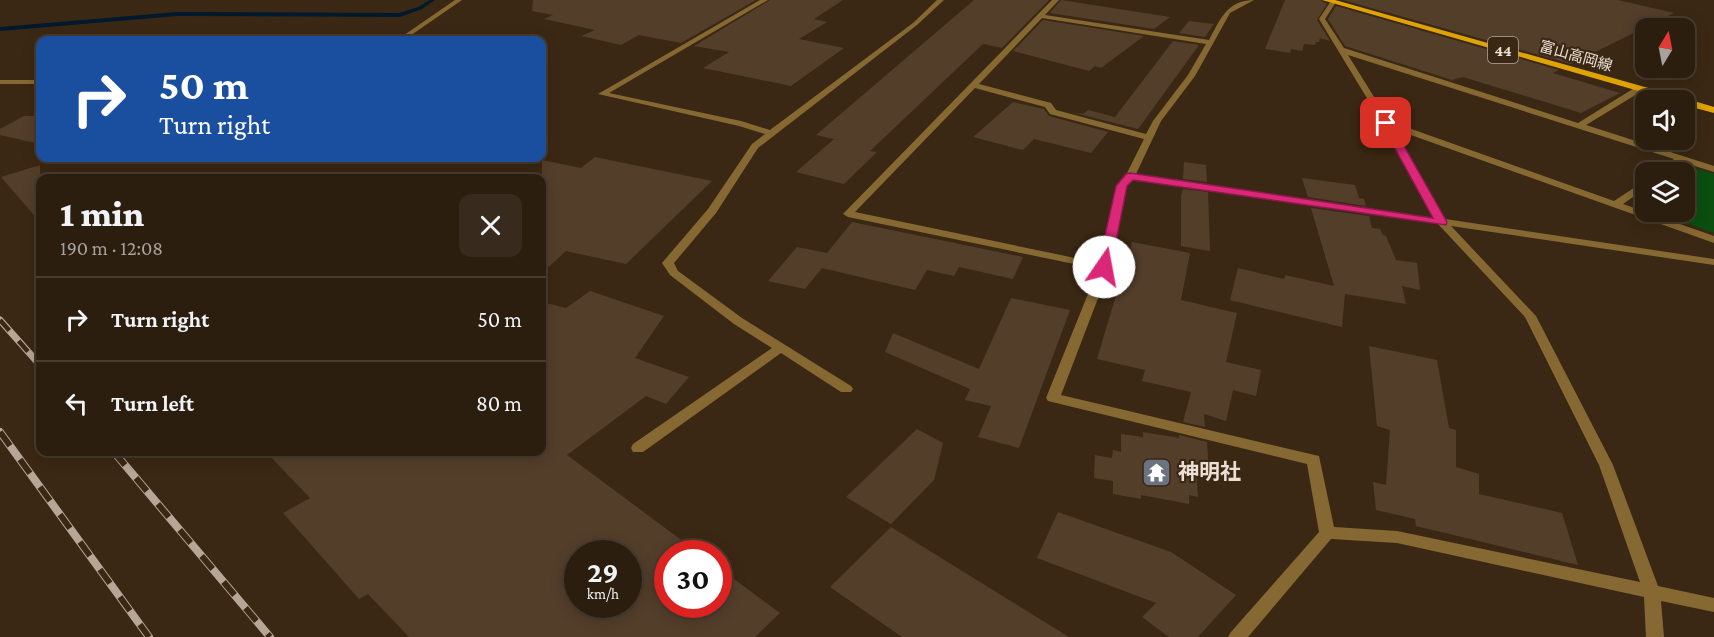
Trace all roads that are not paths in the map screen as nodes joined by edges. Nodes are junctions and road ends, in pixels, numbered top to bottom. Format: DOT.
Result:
graph roads {
  1 [pos="459,0"];
  2 [pos="765,0"];
  3 [pos="941,0"];
  4 [pos="1056,0"];
  5 [pos="1251,0"];
  6 [pos="1330,1"];
  7 [pos="1040,16"];
  8 [pos="406,36"];
  9 [pos="1211,43"];
  10 [pos="1341,50"];
  11 [pos="0,82"];
  12 [pos="36,82"];
  13 [pos="974,85"];
  14 [pos="1639,89"];
  15 [pos="1643,90"];
  16 [pos="1695,105"];
  17 [pos="1714,110"];
  18 [pos="1386,123"];
  19 [pos="1580,125"];
  20 [pos="773,134"];
  21 [pos="1149,138"];
  22 [pos="1682,158"];
  23 [pos="1676,162"];
  24 [pos="1714,169"];
  25 [pos="1130,176"];
  26 [pos="1635,191"];
  27 [pos="1615,205"];
  28 [pos="1441,222"];
  29 [pos="1714,240"];
  30 [pos="1714,262"];
  31 [pos="1104,267"];
  32 [pos="780,348"];
  33 [pos="846,389"];
  34 [pos="638,448"];
  35 [pos="1327,533"];
  36 [pos="1652,592"];
  37 [pos="1714,605"];
  38 [pos="1238,637"];
  39 [pos="1655,637"];
  1 -- 8 [label="street"];
  2 -- 20 [label="street"];
  3 -- 20 [label="street"];
  4 -- 7 [label="street"];
  5 -- 9 [label="street"];
  6 -- 10 [label="street"];
  6 -- 14 [label="main road, 富山高岡線 / 44"];
  7 -- 9 [label="street"];
  7 -- 13 [label="street"];
  9 -- 21 [label="street"];
  10 -- 18 [label="street"];
  10 -- 19 [label="street"];
  11 -- 12 [label="street"];
  13 -- 21 [label="street"];
  13 -- 31 [label="street"];
  14 -- 15 [label="main road, 富山高岡線 / 44"];
  14 -- 19 [label="street"];
  16 -- 17 [label="main road"];
  18 -- 27 [label="street"];
  18 -- 28 [label="street"];
  19 -- 22 [label="street"];
  20 -- 32 [label="street"];
  21 -- 25 [label="street"];
  22 -- 23 [label="street"];
  22 -- 24 [label="street"];
  25 -- 28 [label="street"];
  25 -- 31 [label="street"];
  26 -- 27 [label="street"];
  27 -- 29 [label="street"];
  28 -- 30 [label="street"];
  28 -- 36 [label="street"];
  31 -- 35 [label="street"];
  32 -- 33 [label="street"];
  32 -- 34 [label="street"];
  35 -- 36 [label="street"];
  35 -- 38 [label="street"];
  36 -- 37 [label="street"];
  36 -- 39 [label="street"];
}
